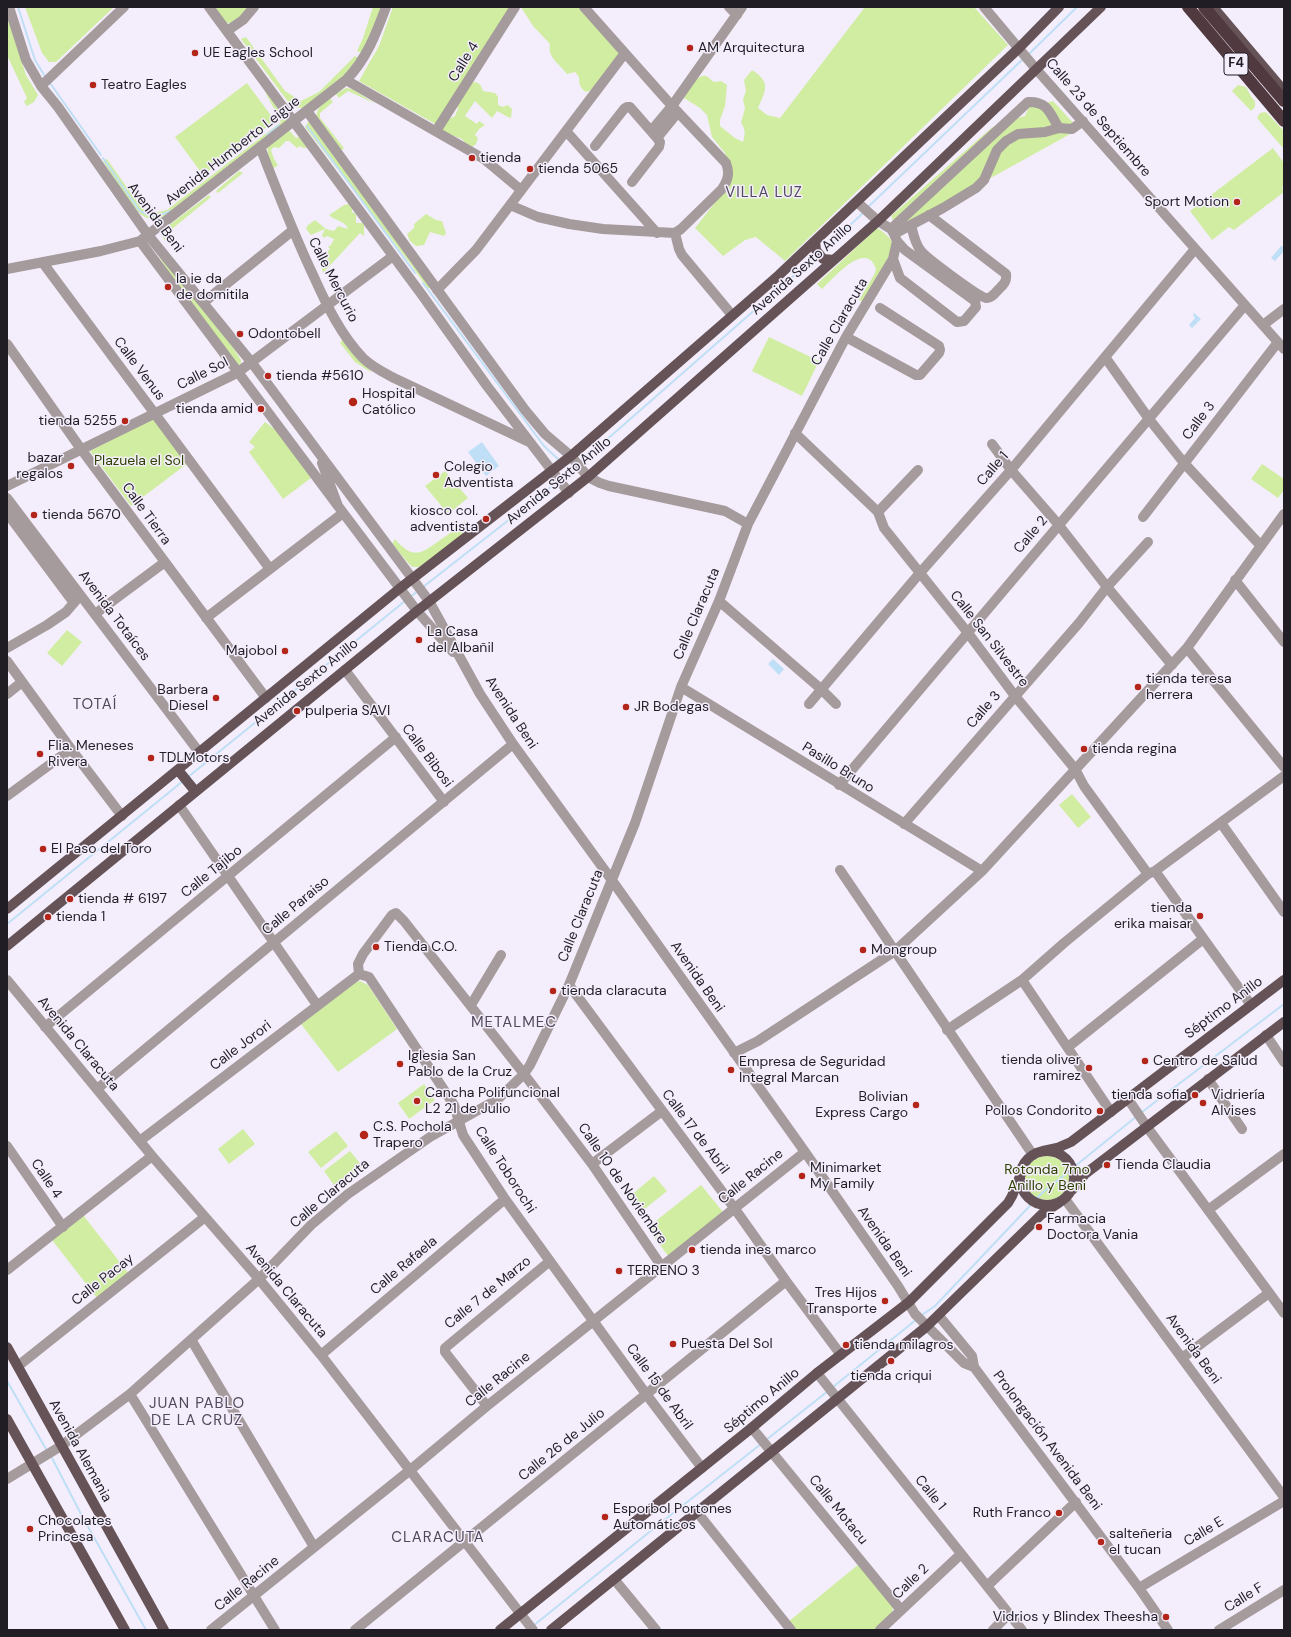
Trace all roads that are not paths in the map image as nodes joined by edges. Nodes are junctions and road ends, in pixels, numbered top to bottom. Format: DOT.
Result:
graph roads {
  1 [pos="9,7"];
  2 [pos="124,7"];
  3 [pos="209,7"];
  4 [pos="254,7"];
  5 [pos="386,7"];
  6 [pos="515,7"];
  7 [pos="584,7"];
  8 [pos="729,7"];
  9 [pos="984,7"];
  10 [pos="1059,7"];
  11 [pos="1101,7"];
  12 [pos="1181,7"];
  13 [pos="1188,7"];
  14 [pos="1204,7"];
  15 [pos="1213,7"];
  16 [pos="739,11"];
  17 [pos="227,31"];
  18 [pos="1021,51"];
  19 [pos="625,53"];
  20 [pos="1033,66"];
  21 [pos="346,80"];
  22 [pos="43,85"];
  23 [pos="1284,91"];
  24 [pos="1284,100"];
  25 [pos="675,109"];
  26 [pos="307,111"];
  27 [pos="294,121"];
  28 [pos="1083,121"];
  29 [pos="1284,121"];
  30 [pos="1059,128"];
  31 [pos="1284,128"];
  32 [pos="436,131"];
  33 [pos="566,131"];
  34 [pos="654,134"];
  35 [pos="595,146"];
  36 [pos="260,148"];
  37 [pos="632,182"];
  38 [pos="521,190"];
  39 [pos="510,205"];
  40 [pos="861,205"];
  41 [pos="929,215"];
  42 [pos="875,218"];
  43 [pos="911,225"];
  44 [pos="292,231"];
  45 [pos="657,233"];
  46 [pos="675,233"];
  47 [pos="894,235"];
  48 [pos="144,238"];
  49 [pos="815,241"];
  50 [pos="1195,249"];
  51 [pos="801,254"];
  52 [pos="393,256"];
  53 [pos="834,260"];
  54 [pos="892,260"];
  55 [pos="43,263"];
  56 [pos="7,269"];
  57 [pos="425,274"];
  58 [pos="818,274"];
  59 [pos="413,282"];
  60 [pos="437,290"];
  61 [pos="204,302"];
  62 [pos="1245,305"];
  63 [pos="328,306"];
  64 [pos="880,308"];
  65 [pos="1284,309"];
  66 [pos="732,315"];
  67 [pos="1263,325"];
  68 [pos="846,337"];
  69 [pos="7,344"];
  70 [pos="1281,346"];
  71 [pos="1104,357"];
  72 [pos="252,363"];
  73 [pos="237,373"];
  74 [pos="155,413"];
  75 [pos="1149,419"];
  76 [pos="795,433"];
  77 [pos="531,443"];
  78 [pos="992,444"];
  79 [pos="81,450"];
  80 [pos="318,452"];
  81 [pos="573,458"];
  82 [pos="1184,463"];
  83 [pos="918,470"];
  84 [pos="1011,470"];
  85 [pos="586,474"];
  86 [pos="554,475"];
  87 [pos="7,486"];
  88 [pos="567,491"];
  89 [pos="7,498"];
  90 [pos="341,510"];
  91 [pos="878,512"];
  92 [pos="7,513"];
  93 [pos="1284,514"];
  94 [pos="1143,517"];
  95 [pos="748,524"];
  96 [pos="1058,524"];
  97 [pos="1148,542"];
  98 [pos="1261,546"];
  99 [pos="165,562"];
  100 [pos="270,569"];
  101 [pos="919,574"];
  102 [pos="414,580"];
  103 [pos="1235,580"];
  104 [pos="1107,587"];
  105 [pos="401,590"];
  106 [pos="78,599"];
  107 [pos="428,600"];
  108 [pos="719,601"];
  109 [pos="415,609"];
  110 [pos="95,614"];
  111 [pos="206,618"];
  112 [pos="968,633"];
  113 [pos="1284,642"];
  114 [pos="7,648"];
  115 [pos="1187,648"];
  116 [pos="7,661"];
  117 [pos="1172,665"];
  118 [pos="466,666"];
  119 [pos="345,670"];
  120 [pos="22,682"];
  121 [pos="681,687"];
  122 [pos="822,689"];
  123 [pos="7,694"];
  124 [pos="1015,696"];
  125 [pos="266,698"];
  126 [pos="809,704"];
  127 [pos="836,704"];
  128 [pos="396,738"];
  129 [pos="513,744"];
  130 [pos="71,750"];
  131 [pos="199,752"];
  132 [pos="1284,767"];
  133 [pos="1075,770"];
  134 [pos="180,773"];
  135 [pos="1284,776"];
  136 [pos="839,785"];
  137 [pos="192,788"];
  138 [pos="7,796"];
  139 [pos="444,802"];
  140 [pos="179,805"];
  141 [pos="122,816"];
  142 [pos="1221,823"];
  143 [pos="904,824"];
  144 [pos="840,870"];
  145 [pos="982,871"];
  146 [pos="1152,873"];
  147 [pos="227,877"];
  148 [pos="611,879"];
  149 [pos="7,909"];
  150 [pos="1284,912"];
  151 [pos="1203,939"];
  152 [pos="273,943"];
  153 [pos="7,946"];
  154 [pos="895,951"];
  155 [pos="501,955"];
  156 [pos="359,974"];
  157 [pos="7,980"];
  158 [pos="1022,980"];
  159 [pos="1284,980"];
  160 [pos="569,985"];
  161 [pos="317,1005"];
  162 [pos="471,1005"];
  163 [pos="1251,1005"];
  164 [pos="1284,1022"];
  165 [pos="45,1027"];
  166 [pos="948,1030"];
  167 [pos="1266,1035"];
  168 [pos="1068,1047"];
  169 [pos="734,1053"];
  170 [pos="1284,1062"];
  171 [pos="524,1074"];
  172 [pos="1208,1079"];
  173 [pos="97,1089"];
  174 [pos="1128,1099"];
  175 [pos="662,1111"];
  176 [pos="1111,1112"];
  177 [pos="459,1122"];
  178 [pos="1147,1127"];
  179 [pos="1242,1129"];
  180 [pos="141,1140"];
  181 [pos="7,1146"];
  182 [pos="1043,1151"];
  183 [pos="805,1152"];
  184 [pos="1284,1154"];
  185 [pos="1033,1155"];
  186 [pos="152,1156"];
  187 [pos="592,1164"];
  188 [pos="1021,1174"];
  189 [pos="1072,1190"];
  190 [pos="505,1199"];
  191 [pos="1063,1200"];
  192 [pos="735,1208"];
  193 [pos="1208,1210"];
  194 [pos="205,1217"];
  195 [pos="63,1227"];
  196 [pos="550,1261"];
  197 [pos="662,1267"];
  198 [pos="7,1270"];
  199 [pos="259,1279"];
  200 [pos="786,1281"];
  201 [pos="1269,1293"];
  202 [pos="909,1302"];
  203 [pos="1282,1308"];
  204 [pos="939,1316"];
  205 [pos="921,1321"];
  206 [pos="594,1322"];
  207 [pos="192,1341"];
  208 [pos="7,1347"];
  209 [pos="321,1354"];
  210 [pos="841,1355"];
  211 [pos="1182,1358"];
  212 [pos="18,1366"];
  213 [pos="974,1367"];
  214 [pos="817,1373"];
  215 [pos="130,1394"];
  216 [pos="646,1394"];
  217 [pos="835,1396"];
  218 [pos="487,1406"];
  219 [pos="7,1419"];
  220 [pos="752,1428"];
  221 [pos="766,1444"];
  222 [pos="61,1446"];
  223 [pos="32,1465"];
  224 [pos="702,1468"];
  225 [pos="409,1471"];
  226 [pos="7,1479"];
  227 [pos="1284,1497"];
  228 [pos="1284,1501"];
  229 [pos="1076,1502"];
  230 [pos="697,1512"];
  231 [pos="464,1542"];
  232 [pos="314,1547"];
  233 [pos="961,1554"];
  234 [pos="614,1579"];
  235 [pos="987,1586"];
  236 [pos="1139,1588"];
  237 [pos="1284,1590"];
  238 [pos="254,1596"];
  239 [pos="901,1610"];
  240 [pos="519,1614"];
  241 [pos="1009,1614"];
  242 [pos="530,1627"];
  243 [pos="125,1630"];
  244 [pos="164,1630"];
  245 [pos="210,1630"];
  246 [pos="275,1630"];
  247 [pos="355,1630"];
  248 [pos="500,1630"];
  249 [pos="551,1630"];
  250 [pos="656,1630"];
  251 [pos="791,1630"];
  252 [pos="880,1630"];
  253 [pos="993,1630"];
  254 [pos="1022,1630"];
  255 [pos="1168,1630"];
  256 [pos="1220,1630"];
  1 -- 22 [label="street, Avenida Beni"];
  2 -- 22 [label="street"];
  3 -- 17 [label="street"];
  4 -- 17 [label="street"];
  5 -- 21 [label="street, Avenida Humberto Leigue"];
  6 -- 32 [label="street, Calle 4"];
  7 -- 19 [label="street"];
  8 -- 16 [label="street"];
  9 -- 18 [label="street, Calle 23 de Septiembre"];
  10 -- 18 [label="main road, Avenida Sexto Anillo"];
  11 -- 20 [label="main road, Avenida Sexto Anillo"];
  12 -- 31 [label="main road"];
  13 -- 29 [label="highway, F4"];
  14 -- 24 [label="highway, F4"];
  15 -- 23 [label="main road"];
  16 -- 25 [label="street"];
  17 -- 27 [label="street"];
  18 -- 20 [label="street, Calle 23 de Septiembre"];
  18 -- 40 [label="main road, Avenida Sexto Anillo"];
  19 -- 25 [label="street"];
  19 -- 33 [label="street"];
  20 -- 28 [label="street, Calle 23 de Septiembre"];
  20 -- 42 [label="main road, Avenida Sexto Anillo"];
  21 -- 26 [label="street, Avenida Humberto Leigue"];
  21 -- 32 [label="street"];
  22 -- 48 [label="street, Avenida Beni"];
  25 -- 34 [label="street"];
  25 -- 46 [label="street"];
  26 -- 27 [label="street, Avenida Humberto Leigue"];
  26 -- 57 [label="street"];
  27 -- 36 [label="street, Avenida Humberto Leigue"];
  27 -- 52 [label="street"];
  28 -- 30 [label="street"];
  28 -- 50 [label="street, Calle 23 de Septiembre"];
  30 -- 41 [label="street"];
  30 -- 47 [label="street"];
  32 -- 38 [label="street"];
  33 -- 38 [label="street"];
  33 -- 45 [label="street"];
  34 -- 35 [label="street"];
  34 -- 37 [label="street"];
  36 -- 44 [label="street, Calle Mercurio"];
  36 -- 48 [label="street, Avenida Humberto Leigue"];
  38 -- 39 [label="street"];
  39 -- 45 [label="street"];
  39 -- 60 [label="street"];
  40 -- 42 [label="street"];
  40 -- 49 [label="main road, Avenida Sexto Anillo"];
  41 -- 43 [label="street"];
  41 -- 43 [label="street"];
  42 -- 47 [label="street"];
  42 -- 53 [label="main road, Avenida Sexto Anillo"];
  43 -- 47 [label="street"];
  44 -- 61 [label="street"];
  44 -- 63 [label="street, Calle Mercurio"];
  45 -- 46 [label="street"];
  46 -- 66 [label="street"];
  47 -- 54 [label="street, Calle Claracuta"];
  47 -- 54 [label="street"];
  48 -- 55 [label="street, Avenida Humberto Leigue"];
  48 -- 61 [label="street, Avenida Beni"];
  48 -- 73 [label="street, Avenida Beni"];
  49 -- 51 [label="main road, Avenida Sexto Anillo"];
  49 -- 53 [label="main road"];
  50 -- 62 [label="street, Calle 23 de Septiembre"];
  50 -- 71 [label="street, Calle 1"];
  51 -- 58 [label="main road"];
  51 -- 66 [label="main road, Avenida Sexto Anillo"];
  52 -- 59 [label="street"];
  52 -- 63 [label="street, Calle Sol"];
  53 -- 58 [label="main road, Avenida Sexto Anillo"];
  54 -- 68 [label="street, Calle Claracuta"];
  55 -- 56 [label="street, Avenida Humberto Leigue"];
  55 -- 74 [label="street, Calle Venus"];
  57 -- 59 [label="street"];
  57 -- 60 [label="street"];
  58 -- 85 [label="main road, Avenida Sexto Anillo"];
  59 -- 77 [label="street"];
  60 -- 81 [label="street"];
  61 -- 72 [label="street, Avenida Beni"];
  62 -- 67 [label="street, Calle 23 de Septiembre"];
  62 -- 75 [label="street, Calle 2"];
  63 -- 72 [label="street, Calle Sol"];
  63 -- 77 [label="street, Calle Mercurio"];
  64 -- 68 [label="street"];
  65 -- 67 [label="street"];
  66 -- 81 [label="main road, Avenida Sexto Anillo"];
  67 -- 70 [label="street, Calle 23 de Septiembre"];
  68 -- 76 [label="street, Calle Claracuta"];
  69 -- 79 [label="street, Calle Tierra"];
  70 -- 82 [label="street, Calle 3"];
  71 -- 75 [label="street"];
  71 -- 84 [label="street, Calle 1"];
  72 -- 73 [label="street, Calle Sol"];
  72 -- 80 [label="street, Avenida Beni"];
  73 -- 74 [label="street, Calle Sol"];
  73 -- 90 [label="street, Avenida Beni"];
  74 -- 79 [label="street, Calle Sol"];
  74 -- 100 [label="street, Calle Venus"];
  75 -- 82 [label="street"];
  75 -- 96 [label="street, Calle 2"];
  76 -- 91 [label="street, Calle San Silvestre"];
  76 -- 95 [label="street, Calle Claracuta"];
  77 -- 86 [label="street"];
  78 -- 84 [label="street"];
  79 -- 87 [label="street, Calle Sol"];
  79 -- 99 [label="street, Calle Tierra"];
  80 -- 90 [label="street, Avenida Beni"];
  80 -- 102 [label="street, Avenida Beni"];
  81 -- 85 [label="street"];
  81 -- 86 [label="main road, Avenida Sexto Anillo"];
  82 -- 94 [label="street, Calle 3"];
  82 -- 98 [label="street"];
  83 -- 91 [label="street"];
  84 -- 96 [label="street"];
  84 -- 101 [label="street, Calle 1"];
  85 -- 88 [label="main road, Avenida Sexto Anillo"];
  85 -- 95 [label="street"];
  86 -- 88 [label="street"];
  86 -- 102 [label="main road, Avenida Sexto Anillo"];
  88 -- 107 [label="main road, Avenida Sexto Anillo"];
  89 -- 106 [label="street, Avenida Totaíces"];
  90 -- 100 [label="street"];
  90 -- 105 [label="street, Avenida Beni"];
  91 -- 101 [label="street, Calle San Silvestre"];
  92 -- 106 [label="street"];
  93 -- 98 [label="street"];
  95 -- 108 [label="street, Calle Claracuta"];
  96 -- 104 [label="street"];
  96 -- 112 [label="street, Calle 2"];
  97 -- 104 [label="street, Calle 3"];
  98 -- 103 [label="street"];
  99 -- 110 [label="street"];
  99 -- 111 [label="street, Calle Tierra"];
  100 -- 111 [label="street"];
  101 -- 112 [label="street, Calle San Silvestre"];
  101 -- 122 [label="street, Calle 1"];
  102 -- 105 [label="main road, Avenida Sexto Anillo"];
  102 -- 107 [label="street, Avenida Beni"];
  103 -- 113 [label="street"];
  103 -- 115 [label="street"];
  104 -- 117 [label="street"];
  104 -- 124 [label="street, Calle 3"];
  105 -- 109 [label="street, Avenida Beni"];
  105 -- 125 [label="main road, Avenida Sexto Anillo"];
  106 -- 110 [label="street, Avenida Totaíces"];
  106 -- 114 [label="street"];
  107 -- 109 [label="main road, Avenida Sexto Anillo"];
  107 -- 118 [label="street, Avenida Beni"];
  108 -- 121 [label="street, Calle Claracuta"];
  108 -- 122 [label="street"];
  109 -- 118 [label="street, Avenida Beni"];
  109 -- 119 [label="main road, Avenida Sexto Anillo"];
  110 -- 131 [label="street, Avenida Totaíces"];
  111 -- 125 [label="street, Calle Tierra"];
  112 -- 124 [label="street, Calle San Silvestre"];
  112 -- 136 [label="street, Calle 2"];
  115 -- 117 [label="street"];
  115 -- 132 [label="street"];
  116 -- 120 [label="street"];
  117 -- 133 [label="street"];
  118 -- 129 [label="street, Avenida Beni"];
  119 -- 128 [label="street, Calle Bibosi"];
  119 -- 137 [label="main road, Avenida Sexto Anillo"];
  120 -- 123 [label="street"];
  120 -- 130 [label="street"];
  121 -- 136 [label="street, Pasillo Bruno"];
  121 -- 148 [label="street, Calle Claracuta"];
  122 -- 126 [label="street, Calle 1"];
  122 -- 127 [label="street"];
  124 -- 133 [label="street, Calle San Silvestre"];
  124 -- 143 [label="street, Calle 3"];
  125 -- 131 [label="main road, Avenida Sexto Anillo"];
  128 -- 139 [label="street, Calle Bibosi"];
  128 -- 147 [label="street, Calle Tajibo"];
  129 -- 139 [label="street, Calle Paraiso"];
  129 -- 148 [label="street, Avenida Beni"];
  130 -- 138 [label="street"];
  130 -- 141 [label="street"];
  131 -- 134 [label="main road, Avenida Sexto Anillo"];
  133 -- 145 [label="street"];
  133 -- 146 [label="street, Calle San Silvestre"];
  134 -- 137 [label="main road"];
  134 -- 141 [label="main road, Avenida Sexto Anillo"];
  135 -- 142 [label="street"];
  136 -- 143 [label="street, Pasillo Bruno"];
  137 -- 140 [label="main road, Avenida Sexto Anillo"];
  139 -- 152 [label="street, Calle Paraiso"];
  140 -- 147 [label="street"];
  140 -- 153 [label="main road, Avenida Sexto Anillo"];
  141 -- 149 [label="main road, Avenida Sexto Anillo"];
  142 -- 146 [label="street"];
  142 -- 150 [label="street"];
  143 -- 145 [label="street, Pasillo Bruno"];
  144 -- 154 [label="street"];
  145 -- 154 [label="street"];
  146 -- 151 [label="street, Calle San Silvestre"];
  146 -- 158 [label="street"];
  147 -- 152 [label="street"];
  147 -- 165 [label="street, Calle Tajibo"];
  148 -- 160 [label="street, Calle Claracuta"];
  148 -- 169 [label="street, Avenida Beni"];
  151 -- 163 [label="street, Calle San Silvestre"];
  151 -- 168 [label="street"];
  152 -- 161 [label="street"];
  152 -- 173 [label="street, Calle Paraiso"];
  154 -- 166 [label="street"];
  154 -- 169 [label="street"];
  155 -- 162 [label="street"];
  156 -- 161 [label="street, Calle Jorori"];
  156 -- 162 [label="street, Calle 10 de Noviembre"];
  156 -- 177 [label="street, Calle Toborochi"];
  157 -- 165 [label="street, Avenida Claracuta"];
  158 -- 166 [label="street"];
  158 -- 168 [label="street"];
  159 -- 163 [label="main road, Séptimo Anillo"];
  160 -- 171 [label="street, Calle Claracuta"];
  160 -- 175 [label="street, Calle 17 de Abril"];
  161 -- 180 [label="street, Calle Jorori"];
  162 -- 171 [label="street, Calle 10 de Noviembre"];
  163 -- 174 [label="main road, Séptimo Anillo"];
  164 -- 167 [label="main road"];
  165 -- 173 [label="street, Avenida Claracuta"];
  166 -- 185 [label="street"];
  167 -- 170 [label="street"];
  167 -- 172 [label="main road"];
  168 -- 176 [label="street"];
  169 -- 183 [label="street, Avenida Beni"];
  171 -- 177 [label="street, Calle Claracuta"];
  171 -- 187 [label="street, Calle 10 de Noviembre"];
  172 -- 178 [label="main road"];
  172 -- 179 [label="street"];
  173 -- 180 [label="street, Avenida Claracuta"];
  174 -- 176 [label="main road, Séptimo Anillo"];
  174 -- 178 [label="street"];
  175 -- 187 [label="street"];
  175 -- 192 [label="street, Calle 17 de Abril"];
  176 -- 182 [label="main road, Séptimo Anillo"];
  177 -- 190 [label="street, Calle Toborochi"];
  177 -- 199 [label="street, Calle Claracuta"];
  178 -- 189 [label="main road"];
  178 -- 193 [label="street"];
  180 -- 186 [label="street, Avenida Claracuta"];
  181 -- 195 [label="street, Calle 4"];
  182 -- 185 [label="main road"];
  182 -- 189 [label="main road"];
  183 -- 192 [label="street, Calle Racine"];
  183 -- 202 [label="street, Avenida Beni"];
  184 -- 193 [label="street"];
  185 -- 188 [label="main road"];
  186 -- 194 [label="street, Avenida Claracuta"];
  186 -- 195 [label="street"];
  187 -- 197 [label="street, Calle 10 de Noviembre"];
  188 -- 191 [label="main road"];
  188 -- 202 [label="main road, Séptimo Anillo"];
  189 -- 191 [label="main road"];
  190 -- 196 [label="street, Calle Toborochi"];
  190 -- 209 [label="street, Calle Rafaela"];
  191 -- 204 [label="main road"];
  191 -- 211 [label="street, Avenida Beni"];
  192 -- 197 [label="street, Calle Racine"];
  192 -- 200 [label="street, Calle 17 de Abril"];
  193 -- 201 [label="street"];
  194 -- 199 [label="street, Avenida Claracuta"];
  194 -- 212 [label="street, Calle Pacay"];
  195 -- 198 [label="street"];
  196 -- 206 [label="street, Calle Toborochi"];
  196 -- 218 [label="street, Calle 7 de Marzo"];
  197 -- 206 [label="street, Calle Racine"];
  199 -- 207 [label="street, Calle Claracuta"];
  199 -- 209 [label="street, Avenida Claracuta"];
  200 -- 210 [label="street, Calle 17 de Abril"];
  200 -- 216 [label="street, Calle 26 de Julio"];
  201 -- 203 [label="street"];
  201 -- 211 [label="street"];
  202 -- 205 [label="street, Prolongación Avenida Beni"];
  202 -- 210 [label="main road, Séptimo Anillo"];
  204 -- 205 [label="main road"];
  204 -- 213 [label="street, Prolongación Avenida Beni"];
  205 -- 213 [label="street, Prolongación Avenida Beni"];
  205 -- 217 [label="main road"];
  206 -- 216 [label="street, Calle 15 de Abril"];
  206 -- 218 [label="street, Calle Racine"];
  207 -- 215 [label="street, Calle Claracuta"];
  207 -- 232 [label="street"];
  208 -- 212 [label="main road, Avenida Alemania"];
  209 -- 225 [label="street, Avenida Claracuta"];
  210 -- 214 [label="main road, Séptimo Anillo"];
  211 -- 227 [label="street, Avenida Beni"];
  212 -- 222 [label="main road, Avenida Alemania"];
  213 -- 229 [label="street, Prolongación Avenida Beni"];
  214 -- 217 [label="street, Calle 1"];
  214 -- 220 [label="main road, Séptimo Anillo"];
  215 -- 222 [label="street, Calle Claracuta"];
  215 -- 238 [label="street"];
  216 -- 224 [label="street, Calle 15 de Abril"];
  216 -- 231 [label="street, Calle 26 de Julio"];
  217 -- 221 [label="main road"];
  217 -- 233 [label="street, Calle 1"];
  218 -- 225 [label="street, Calle Racine"];
  219 -- 223 [label="main road"];
  220 -- 221 [label="street, Calle Motacu"];
  220 -- 224 [label="main road, Séptimo Anillo"];
  221 -- 230 [label="main road"];
  221 -- 239 [label="street, Calle Motacu"];
  222 -- 223 [label="street, Calle Claracuta"];
  222 -- 244 [label="main road, Avenida Alemania"];
  223 -- 226 [label="street, Calle Claracuta"];
  223 -- 243 [label="main road"];
  224 -- 240 [label="main road, Séptimo Anillo"];
  225 -- 231 [label="street, Avenida Claracuta"];
  225 -- 232 [label="street, Calle Racine"];
  228 -- 236 [label="street, Calle E"];
  229 -- 235 [label="street"];
  229 -- 236 [label="street, Prolongación Avenida Beni"];
  230 -- 234 [label="main road"];
  230 -- 251 [label="street"];
  231 -- 240 [label="street, Avenida Claracuta"];
  231 -- 247 [label="street, Calle 26 de Julio"];
  232 -- 238 [label="street, Calle Racine"];
  233 -- 235 [label="street, Calle 1"];
  233 -- 239 [label="street, Calle 2"];
  234 -- 249 [label="main road"];
  234 -- 250 [label="street"];
  235 -- 241 [label="street, Calle 1"];
  236 -- 255 [label="street, Prolongación Avenida Beni"];
  237 -- 256 [label="street, Calle F"];
  238 -- 245 [label="street, Calle Racine"];
  238 -- 246 [label="street"];
  239 -- 252 [label="street, Calle 2"];
  240 -- 242 [label="street, Avenida Claracuta"];
  240 -- 248 [label="main road, Séptimo Anillo"];
  241 -- 253 [label="street"];
  241 -- 254 [label="street, Calle 1"];
}
